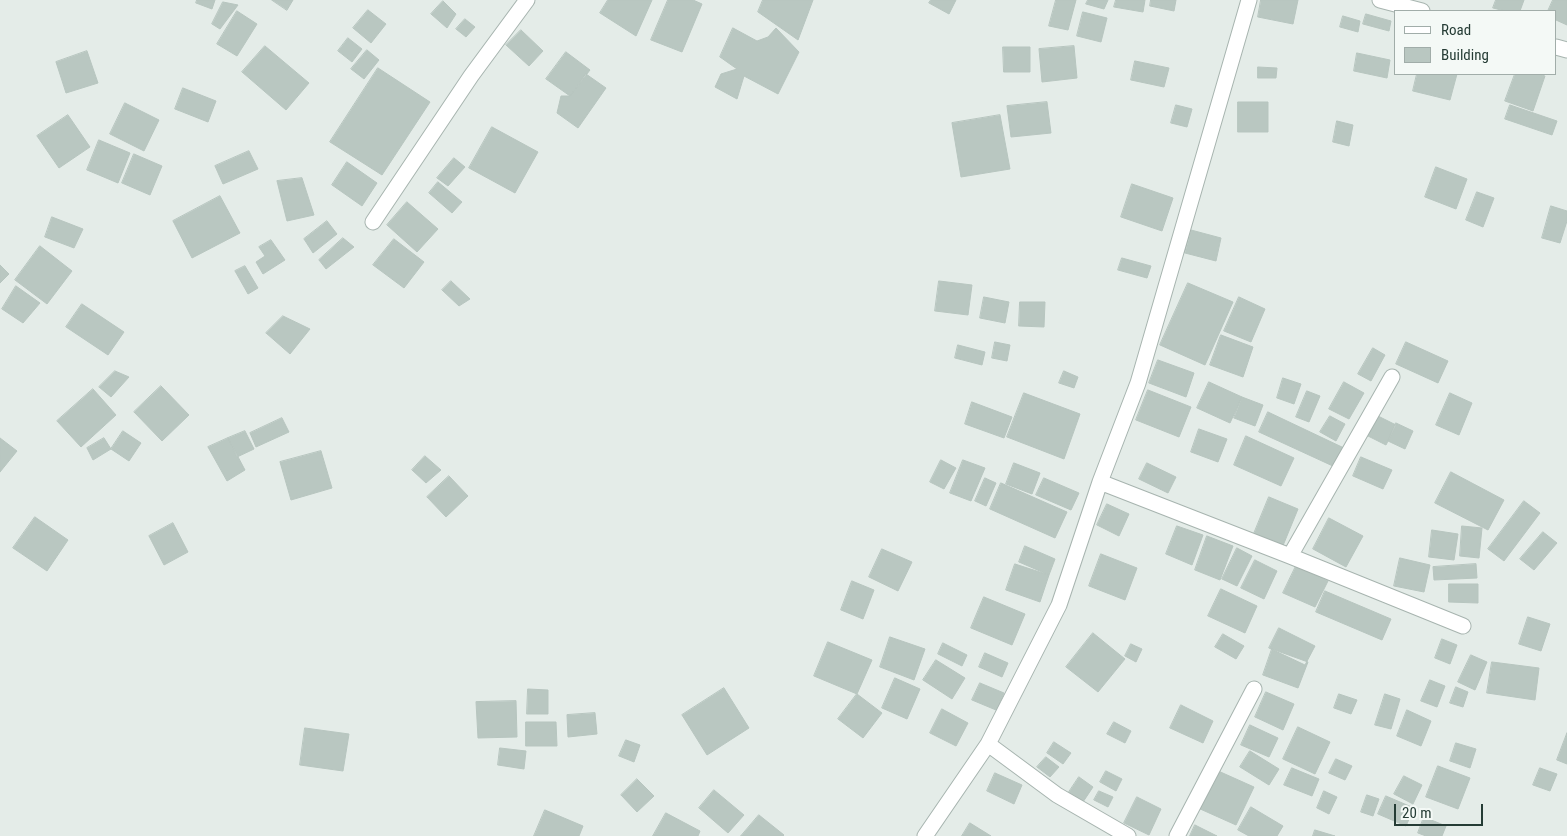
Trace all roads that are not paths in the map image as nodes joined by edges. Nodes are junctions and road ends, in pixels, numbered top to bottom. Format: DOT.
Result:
graph roads {
  1 [pos="527,0"];
  2 [pos="1249,0"];
  3 [pos="1380,0"];
  4 [pos="1418,10"];
  5 [pos="373,222"];
  6 [pos="1392,377"];
  7 [pos="1100,482"];
  8 [pos="1290,556"];
  9 [pos="1463,626"];
  10 [pos="1254,689"];
  11 [pos="988,744"];
  12 [pos="925,836"];
  13 [pos="1128,836"];
  14 [pos="1177,836"];
  1 -- 5 [label="street"];
  2 -- 7 [label="street"];
  3 -- 4 [label="street"];
  6 -- 8 [label="street"];
  7 -- 8 [label="street"];
  7 -- 11 [label="street"];
  8 -- 9 [label="street"];
  10 -- 14 [label="street"];
  11 -- 12 [label="street"];
  11 -- 13 [label="street"];
}
